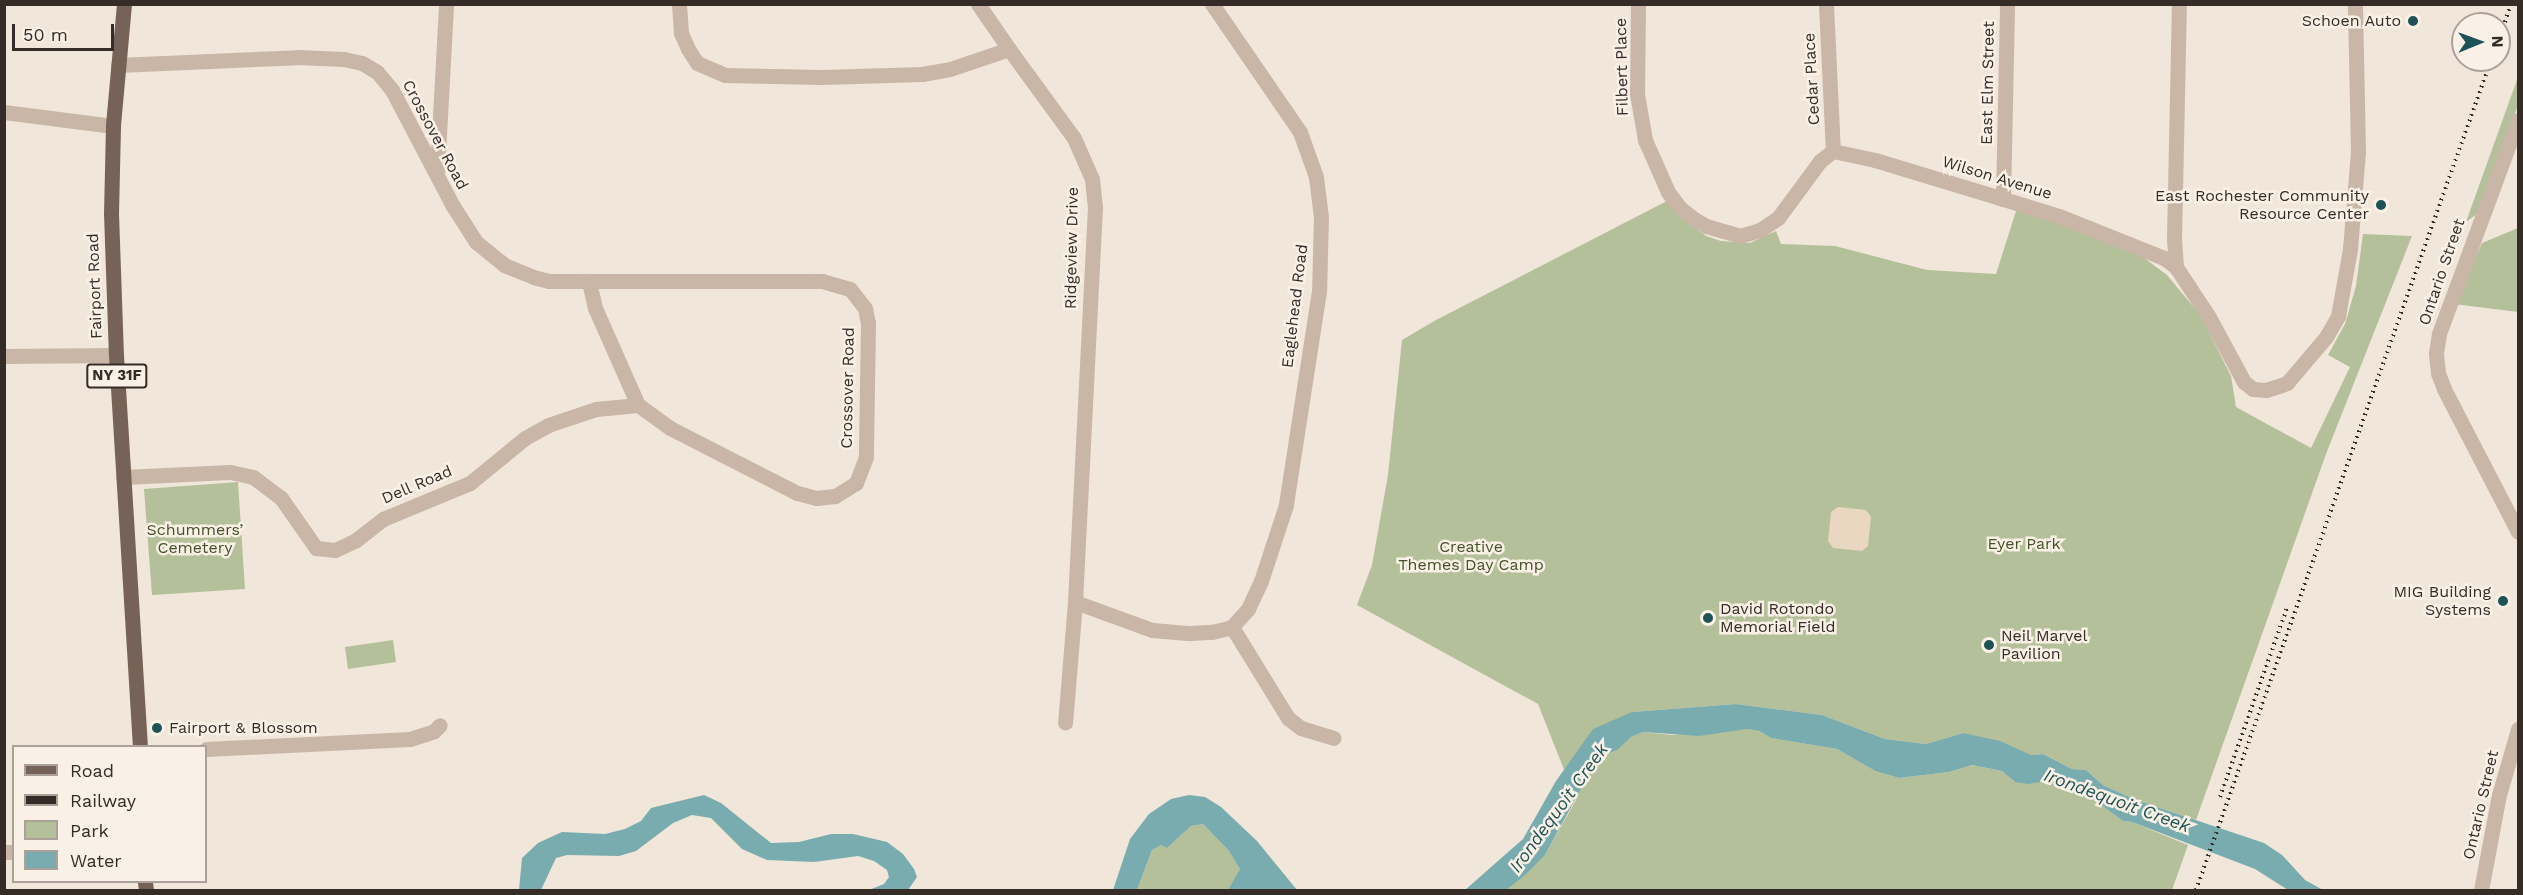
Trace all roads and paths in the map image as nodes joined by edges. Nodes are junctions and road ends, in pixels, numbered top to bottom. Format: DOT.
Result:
graph roads {
  1 [pos="124,4"];
  2 [pos="446,4"];
  3 [pos="678,4"];
  4 [pos="978,4"];
  5 [pos="1212,4"];
  6 [pos="1638,4"];
  7 [pos="1826,4"];
  8 [pos="2007,4"];
  9 [pos="2179,4"];
  10 [pos="2355,4"];
  11 [pos="1009,49"];
  12 [pos="118,65"];
  13 [pos="4,112"];
  14 [pos="2518,120"];
  15 [pos="113,126"];
  16 [pos="1833,151"];
  17 [pos="437,173"];
  18 [pos="2003,199"];
  19 [pos="2176,267"];
  20 [pos="589,281"];
  21 [pos="116,355"];
  22 [pos="4,356"];
  23 [pos="638,405"];
  24 [pos="123,477"];
  25 [pos="2518,531"];
  26 [pos="1075,602"];
  27 [pos="1232,627"];
  28 [pos="1065,723"];
  29 [pos="440,725"];
  30 [pos="2518,729"];
  31 [pos="1334,738"];
  32 [pos="140,745"];
  33 [pos="207,749"];
  34 [pos="2481,891"];
  1 -- 12 [label="main road, Fairport Road / NY 31F"];
  2 -- 17 [label="street"];
  3 -- 11 [label="street"];
  4 -- 11 [label="street, Ridgeview Drive"];
  5 -- 27 [label="street, Eaglehead Road"];
  6 -- 16 [label="street, Filbert Place"];
  7 -- 16 [label="street, Cedar Place"];
  8 -- 18 [label="street, East Elm Street"];
  9 -- 19 [label="street"];
  10 -- 19 [label="street, Wilson Avenue"];
  11 -- 26 [label="street, Ridgeview Drive"];
  12 -- 15 [label="main road, Fairport Road / NY 31F"];
  12 -- 17 [label="street, Crossover Road"];
  13 -- 15 [label="street"];
  14 -- 25 [label="street, Ontario Street"];
  15 -- 21 [label="main road, Fairport Road / NY 31F"];
  16 -- 18 [label="street, Wilson Avenue"];
  17 -- 20 [label="street, Crossover Road"];
  18 -- 19 [label="street, Wilson Avenue"];
  20 -- 23 [label="street"];
  20 -- 23 [label="street, Crossover Road"];
  21 -- 22 [label="street"];
  21 -- 24 [label="main road, Fairport Road / NY 31F"];
  23 -- 24 [label="street, Dell Road"];
  24 -- 32 [label="main road, Fairport Road / NY 31F"];
  26 -- 27 [label="street"];
  26 -- 28 [label="street, Ridgeview Drive"];
  27 -- 31 [label="street"];
  29 -- 33 [label="street"];
  30 -- 34 [label="street, Ontario Street"];
}
